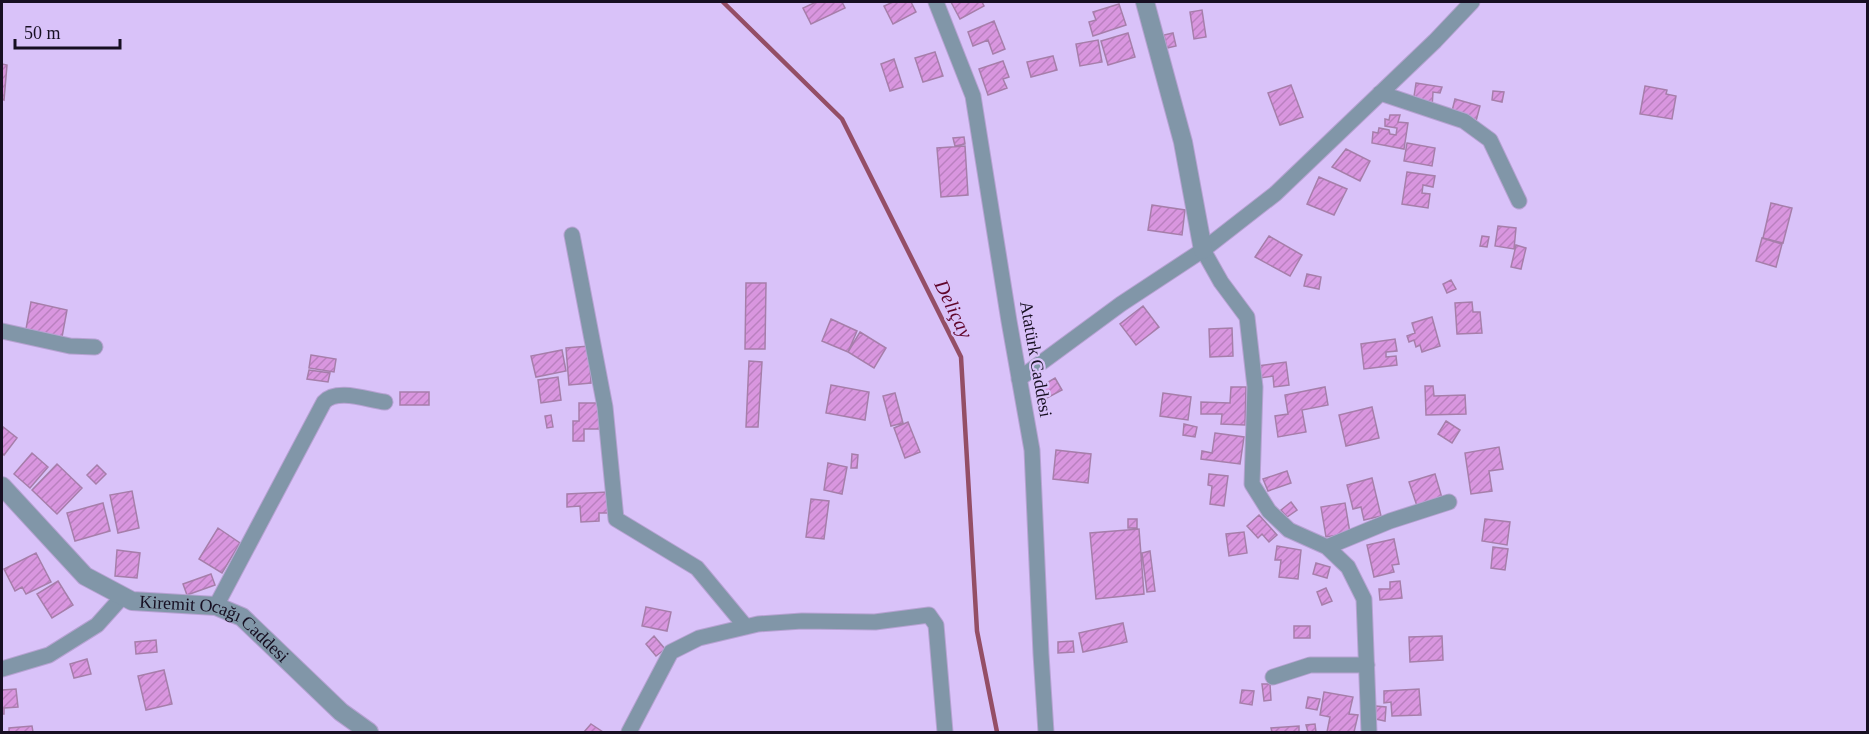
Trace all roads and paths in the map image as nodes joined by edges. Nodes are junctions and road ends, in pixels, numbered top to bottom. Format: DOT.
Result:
graph roads {
  1 [pos="936,2"];
  2 [pos="1144,2"];
  3 [pos="1472,2"];
  4 [pos="1380,93"];
  5 [pos="1519,201"];
  6 [pos="573,235"];
  7 [pos="1203,250"];
  8 [pos="2,331"];
  9 [pos="95,347"];
  10 [pos="1020,379"];
  11 [pos="385,402"];
  12 [pos="2,486"];
  13 [pos="1449,502"];
  14 [pos="1328,547"];
  15 [pos="123,596"];
  16 [pos="216,606"];
  17 [pos="746,627"];
  18 [pos="1366,665"];
  19 [pos="2,669"];
  20 [pos="1273,677"];
  21 [pos="369,732"];
  22 [pos="629,732"];
  23 [pos="945,732"];
  24 [pos="1046,732"];
  25 [pos="1369,732"];
  1 -- 10 [label="street, Atatürk Caddesi"];
  2 -- 7 [label="street"];
  3 -- 4 [label="street"];
  4 -- 5 [label="street"];
  4 -- 7 [label="street"];
  6 -- 17 [label="street"];
  7 -- 10 [label="street"];
  7 -- 14 [label="street"];
  8 -- 9 [label="street"];
  10 -- 24 [label="street, Atatürk Caddesi"];
  11 -- 16 [label="street"];
  12 -- 15 [label="street, Kiremit Ocağı Caddesi"];
  13 -- 14 [label="street"];
  14 -- 18 [label="street"];
  15 -- 16 [label="street, Kiremit Ocağı Caddesi"];
  15 -- 19 [label="street"];
  16 -- 21 [label="street, Kiremit Ocağı Caddesi"];
  17 -- 22 [label="street"];
  17 -- 23 [label="street"];
  18 -- 20 [label="street"];
  18 -- 25 [label="street"];
}
